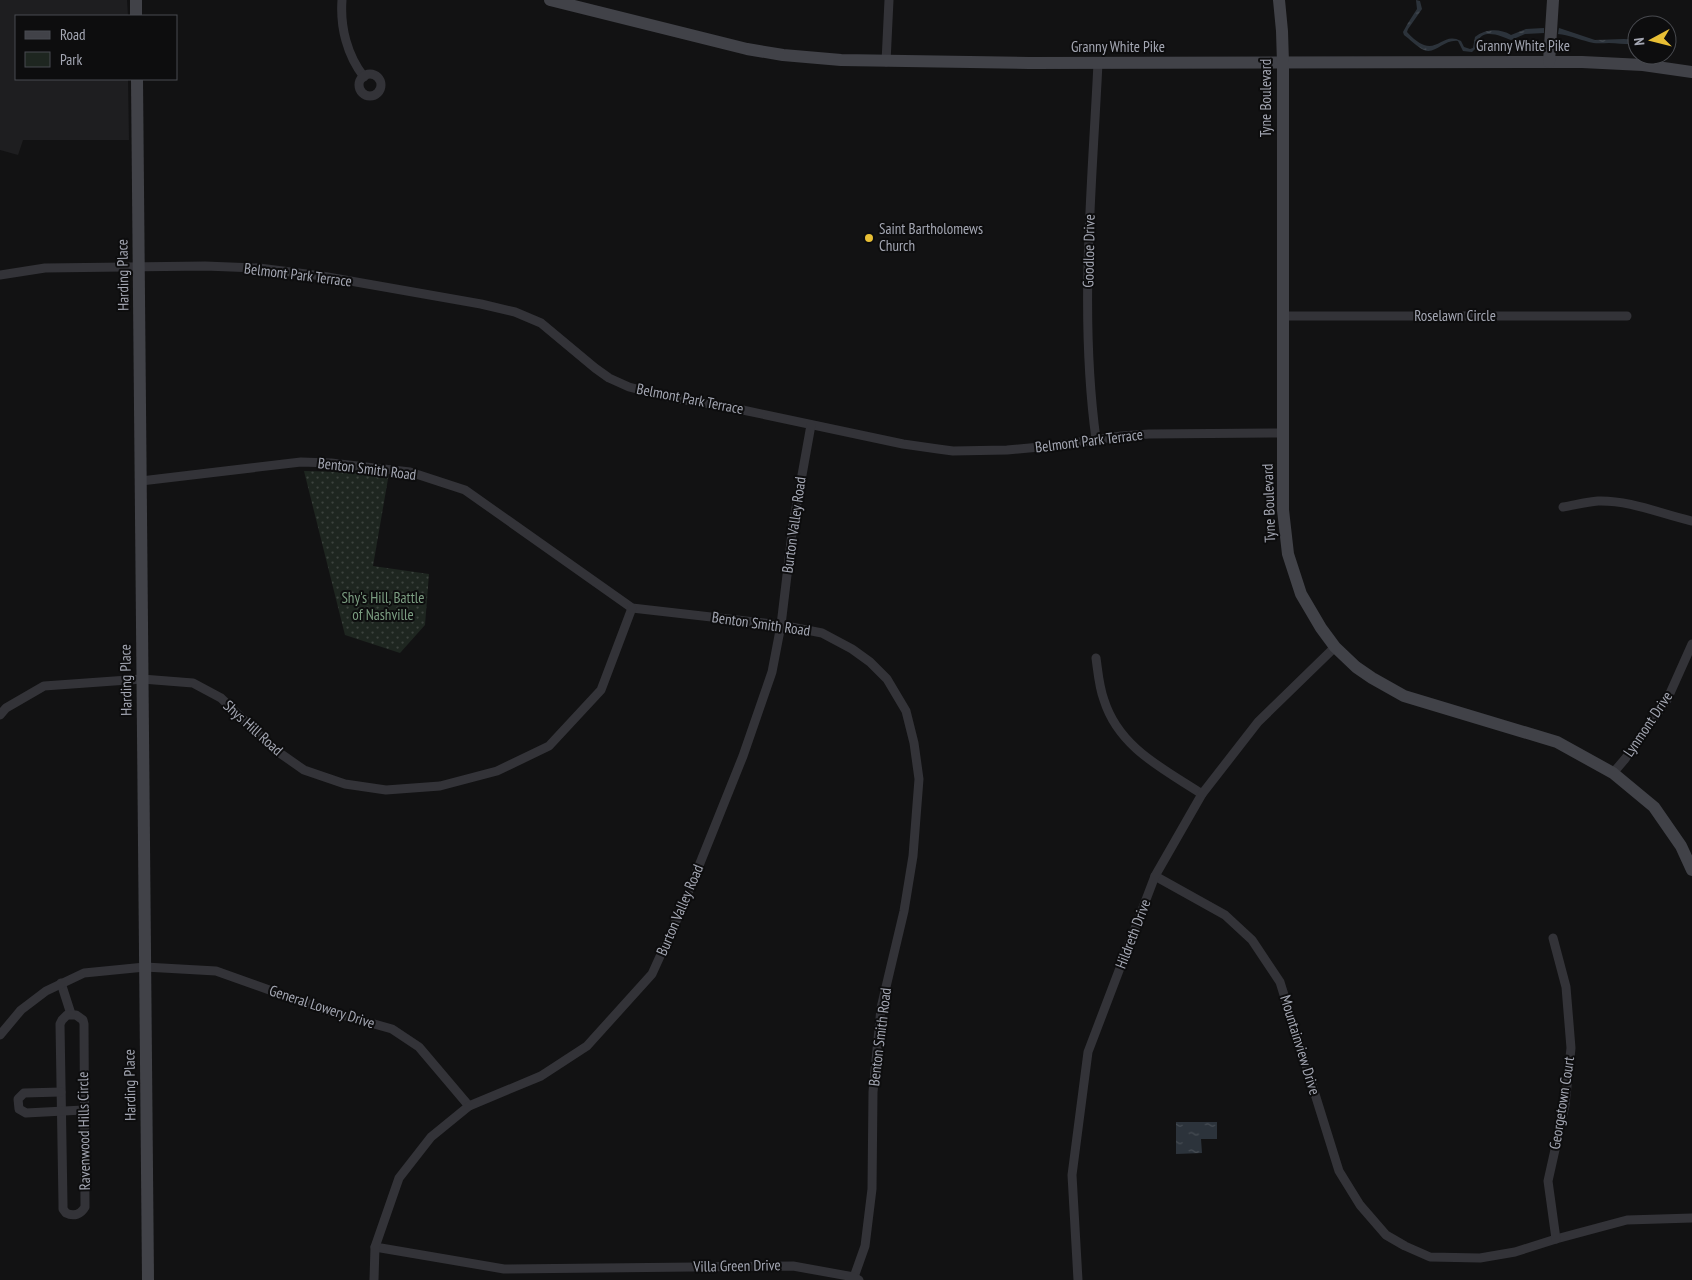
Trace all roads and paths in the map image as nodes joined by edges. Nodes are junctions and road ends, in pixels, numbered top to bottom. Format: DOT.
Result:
graph roads {
  1 [pos="136,0"];
  2 [pos="342,0"];
  3 [pos="550,0"];
  4 [pos="889,0"];
  5 [pos="1279,0"];
  6 [pos="1553,0"];
  7 [pos="136,15"];
  8 [pos="886,62"];
  9 [pos="1549,62"];
  10 [pos="1098,63"];
  11 [pos="1283,63"];
  12 [pos="1692,72"];
  13 [pos="364,77"];
  14 [pos="137,80"];
  15 [pos="139,266"];
  16 [pos="0,275"];
  17 [pos="1283,316"];
  18 [pos="1628,316"];
  19 [pos="811,425"];
  20 [pos="1283,433"];
  21 [pos="1096,439"];
  22 [pos="141,481"];
  23 [pos="1563,507"];
  24 [pos="1692,521"];
  25 [pos="632,608"];
  26 [pos="781,625"];
  27 [pos="1692,644"];
  28 [pos="1335,647"];
  29 [pos="1096,658"];
  30 [pos="142,679"];
  31 [pos="0,715"];
  32 [pos="1613,773"];
  33 [pos="1202,794"];
  34 [pos="1692,870"];
  35 [pos="1155,876"];
  36 [pos="1553,938"];
  37 [pos="144,967"];
  38 [pos="62,983"];
  39 [pos="71,1014"];
  40 [pos="0,1034"];
  41 [pos="61,1092"];
  42 [pos="469,1106"];
  43 [pos="83,1110"];
  44 [pos="62,1112"];
  45 [pos="1692,1218"];
  46 [pos="1556,1239"];
  47 [pos="375,1247"];
  48 [pos="856,1279"];
  49 [pos="148,1280"];
  50 [pos="374,1280"];
  51 [pos="1078,1280"];
  1 -- 7 [label="main road"];
  2 -- 13 [label="street"];
  3 -- 8 [label="main road, Granny White Pike"];
  4 -- 8 [label="street"];
  5 -- 11 [label="main road, Tyne Boulevard"];
  6 -- 9 [label="main road"];
  8 -- 10 [label="main road, Granny White Pike"];
  9 -- 11 [label="main road, Granny White Pike"];
  9 -- 12 [label="main road, Granny White Pike"];
  10 -- 11 [label="main road, Granny White Pike"];
  10 -- 21 [label="street, Goodloe Drive"];
  11 -- 17 [label="main road, Tyne Boulevard"];
  14 -- 15 [label="main road, Harding Place"];
  15 -- 16 [label="street, Belmont Park Terrace"];
  15 -- 19 [label="street, Belmont Park Terrace"];
  15 -- 22 [label="main road, Harding Place"];
  17 -- 18 [label="street, Roselawn Circle"];
  17 -- 20 [label="main road, Tyne Boulevard"];
  19 -- 21 [label="street, Belmont Park Terrace"];
  19 -- 26 [label="street, Burton Valley Road"];
  20 -- 21 [label="street, Belmont Park Terrace"];
  20 -- 28 [label="main road, Tyne Boulevard"];
  22 -- 25 [label="street, Benton Smith Road"];
  22 -- 30 [label="main road, Harding Place"];
  23 -- 24 [label="street"];
  25 -- 26 [label="street, Benton Smith Road"];
  25 -- 30 [label="street, Shys Hill Road"];
  26 -- 42 [label="street, Burton Valley Road"];
  26 -- 48 [label="street, Benton Smith Road"];
  27 -- 32 [label="street, Lynmont Drive"];
  28 -- 32 [label="main road, Tyne Boulevard"];
  28 -- 33 [label="street, Hildreth Drive"];
  29 -- 33 [label="street"];
  30 -- 31 [label="street, Shys Hill Road"];
  30 -- 37 [label="main road, Harding Place"];
  32 -- 34 [label="main road, Tyne Boulevard"];
  33 -- 35 [label="street, Hildreth Drive"];
  35 -- 46 [label="street, Mountainview Drive"];
  35 -- 51 [label="street, Hildreth Drive"];
  36 -- 46 [label="street, Georgetown Court"];
  37 -- 38 [label="street, General Lowery Drive"];
  37 -- 42 [label="street, General Lowery Drive"];
  37 -- 49 [label="main road, Harding Place"];
  38 -- 39 [label="street, Ravenwood Hills Circle"];
  38 -- 40 [label="street, General Lowery Drive"];
  39 -- 41 [label="street, Ravenwood Hills Circle"];
  39 -- 43 [label="street, Ravenwood Hills Circle"];
  41 -- 44 [label="street, Ravenwood Hills Circle"];
  41 -- 44 [label="street"];
  42 -- 47 [label="street, Burton Valley Road"];
  43 -- 44 [label="street"];
  43 -- 44 [label="street, Ravenwood Hills Circle"];
  45 -- 46 [label="street"];
  47 -- 48 [label="street, Villa Green Drive"];
  47 -- 50 [label="street, Burton Valley Road"];
}
